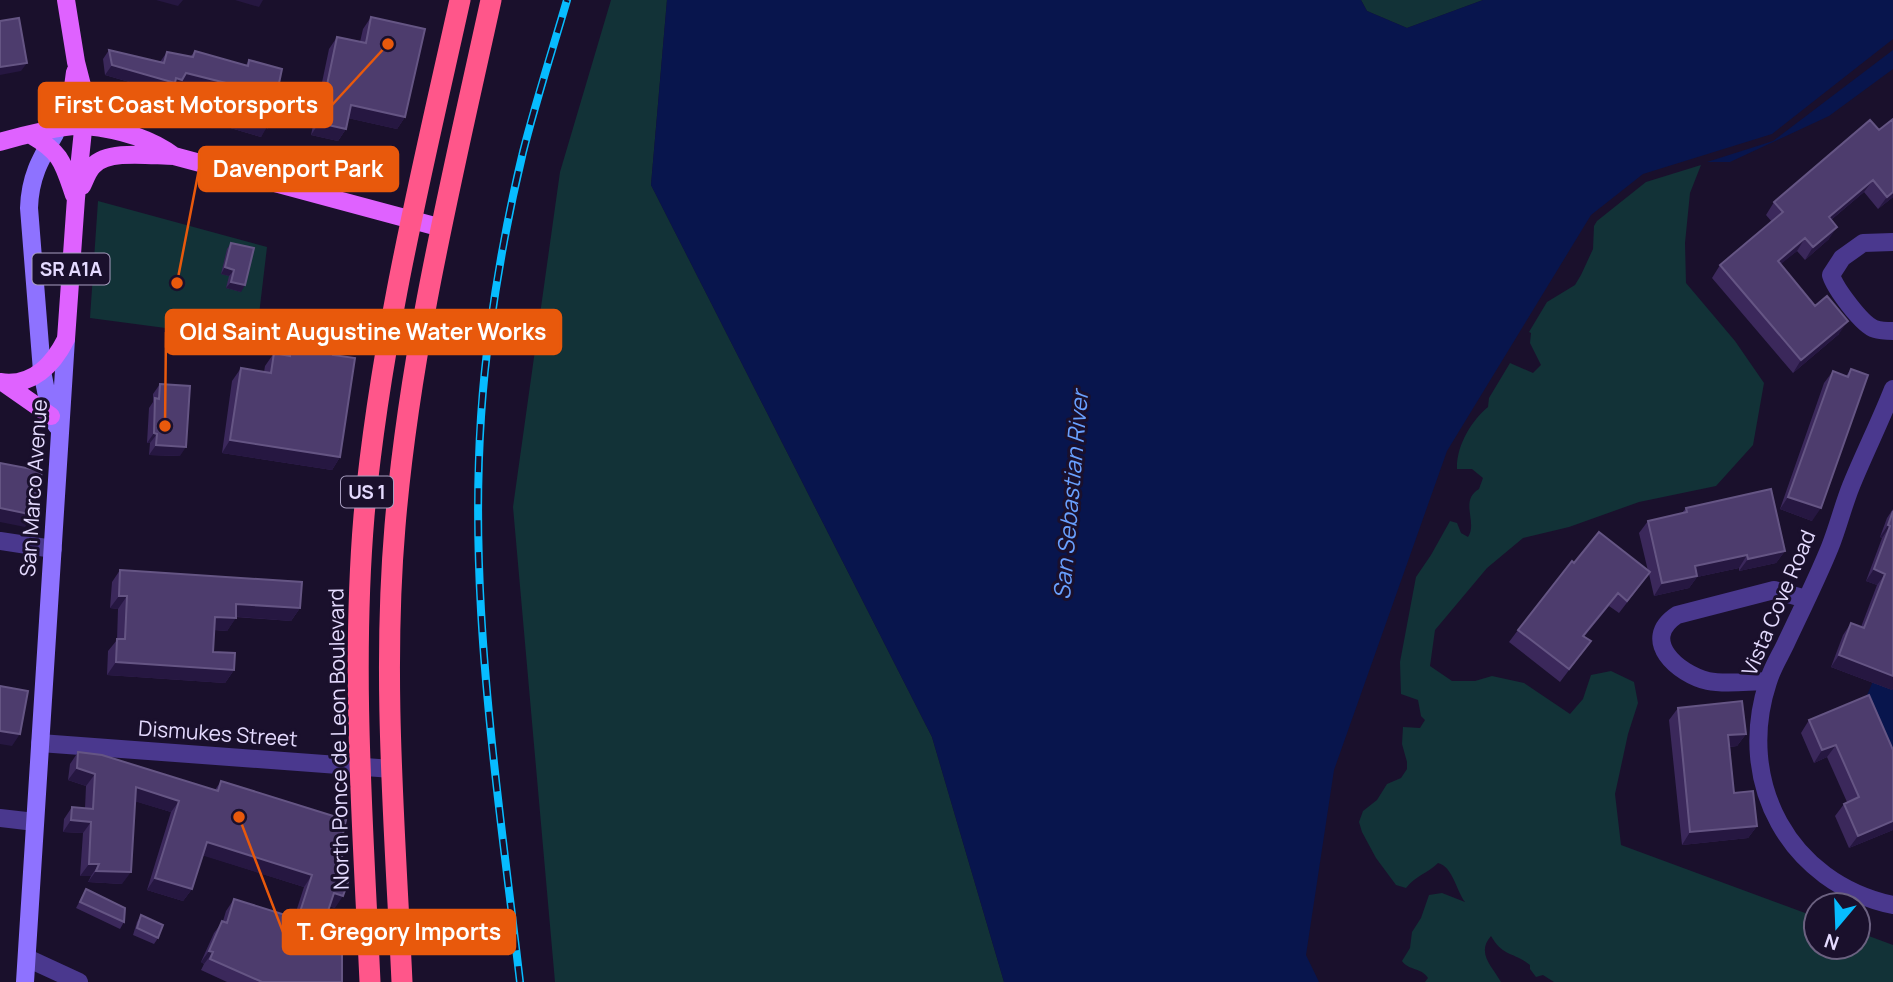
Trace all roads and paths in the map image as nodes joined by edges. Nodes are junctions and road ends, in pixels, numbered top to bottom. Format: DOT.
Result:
graph roads {
  1 [pos="66,0"];
  2 [pos="460,0"];
  3 [pos="491,0"];
  4 [pos="76,62"];
  5 [pos="85,126"];
  6 [pos="58,128"];
  7 [pos="32,135"];
  8 [pos="0,142"];
  9 [pos="48,145"];
  10 [pos="174,156"];
  11 [pos="76,198"];
  12 [pos="411,221"];
  13 [pos="442,228"];
  14 [pos="1893,242"];
  15 [pos="1893,331"];
  16 [pos="66,339"];
  17 [pos="43,371"];
  18 [pos="2,383"];
  19 [pos="1893,389"];
  20 [pos="51,416"];
  21 [pos="60,432"];
  22 [pos="0,541"];
  23 [pos="53,549"];
  24 [pos="1807,599"];
  25 [pos="1768,681"];
  26 [pos="40,743"];
  27 [pos="360,767"];
  28 [pos="392,769"];
  29 [pos="0,818"];
  30 [pos="36,822"];
  31 [pos="1893,905"];
  32 [pos="27,958"];
  33 [pos="25,982"];
  34 [pos="79,982"];
  35 [pos="370,982"];
  36 [pos="402,982"];
  1 -- 4 [label="main road, San Marco Avenue / SR A1A"];
  2 -- 12 [label="highway, North Ponce de Leon Boulevard / US 1"];
  3 -- 13 [label="highway, US 1"];
  4 -- 5 [label="main road, San Marco Avenue / SR A1A"];
  4 -- 6 [label="main road"];
  5 -- 6 [label="main road"];
  5 -- 10 [label="main road"];
  5 -- 11 [label="main road, San Marco Avenue / SR A1A"];
  6 -- 7 [label="main road"];
  6 -- 9 [label="main road"];
  7 -- 8 [label="main road"];
  7 -- 9 [label="main road"];
  9 -- 11 [label="main road"];
  9 -- 17 [label="main road"];
  10 -- 11 [label="main road"];
  10 -- 12 [label="main road"];
  11 -- 16 [label="main road, San Marco Avenue / SR A1A"];
  12 -- 13 [label="main road"];
  12 -- 27 [label="highway, North Ponce de Leon Boulevard / US 1"];
  13 -- 28 [label="highway, US 1"];
  14 -- 15 [label="street"];
  16 -- 17 [label="main road"];
  16 -- 21 [label="main road, San Marco Avenue"];
  17 -- 18 [label="main road"];
  17 -- 20 [label="main road"];
  18 -- 20 [label="main road"];
  19 -- 24 [label="street, Vista Cove Road"];
  20 -- 21 [label="main road"];
  21 -- 23 [label="main road, San Marco Avenue"];
  22 -- 23 [label="street"];
  23 -- 26 [label="main road, San Marco Avenue"];
  24 -- 25 [label="street, Vista Cove Road"];
  24 -- 25 [label="street"];
  25 -- 31 [label="street, Vista Cove Road"];
  26 -- 27 [label="street, Dismukes Street"];
  26 -- 30 [label="main road, San Marco Avenue"];
  27 -- 28 [label="street, Dismukes Street"];
  27 -- 35 [label="highway, North Ponce de Leon Boulevard / US 1"];
  28 -- 36 [label="highway, US 1"];
  29 -- 30 [label="street"];
  30 -- 32 [label="main road, San Marco Avenue"];
  32 -- 33 [label="main road, San Marco Avenue"];
  32 -- 34 [label="street"];
}
